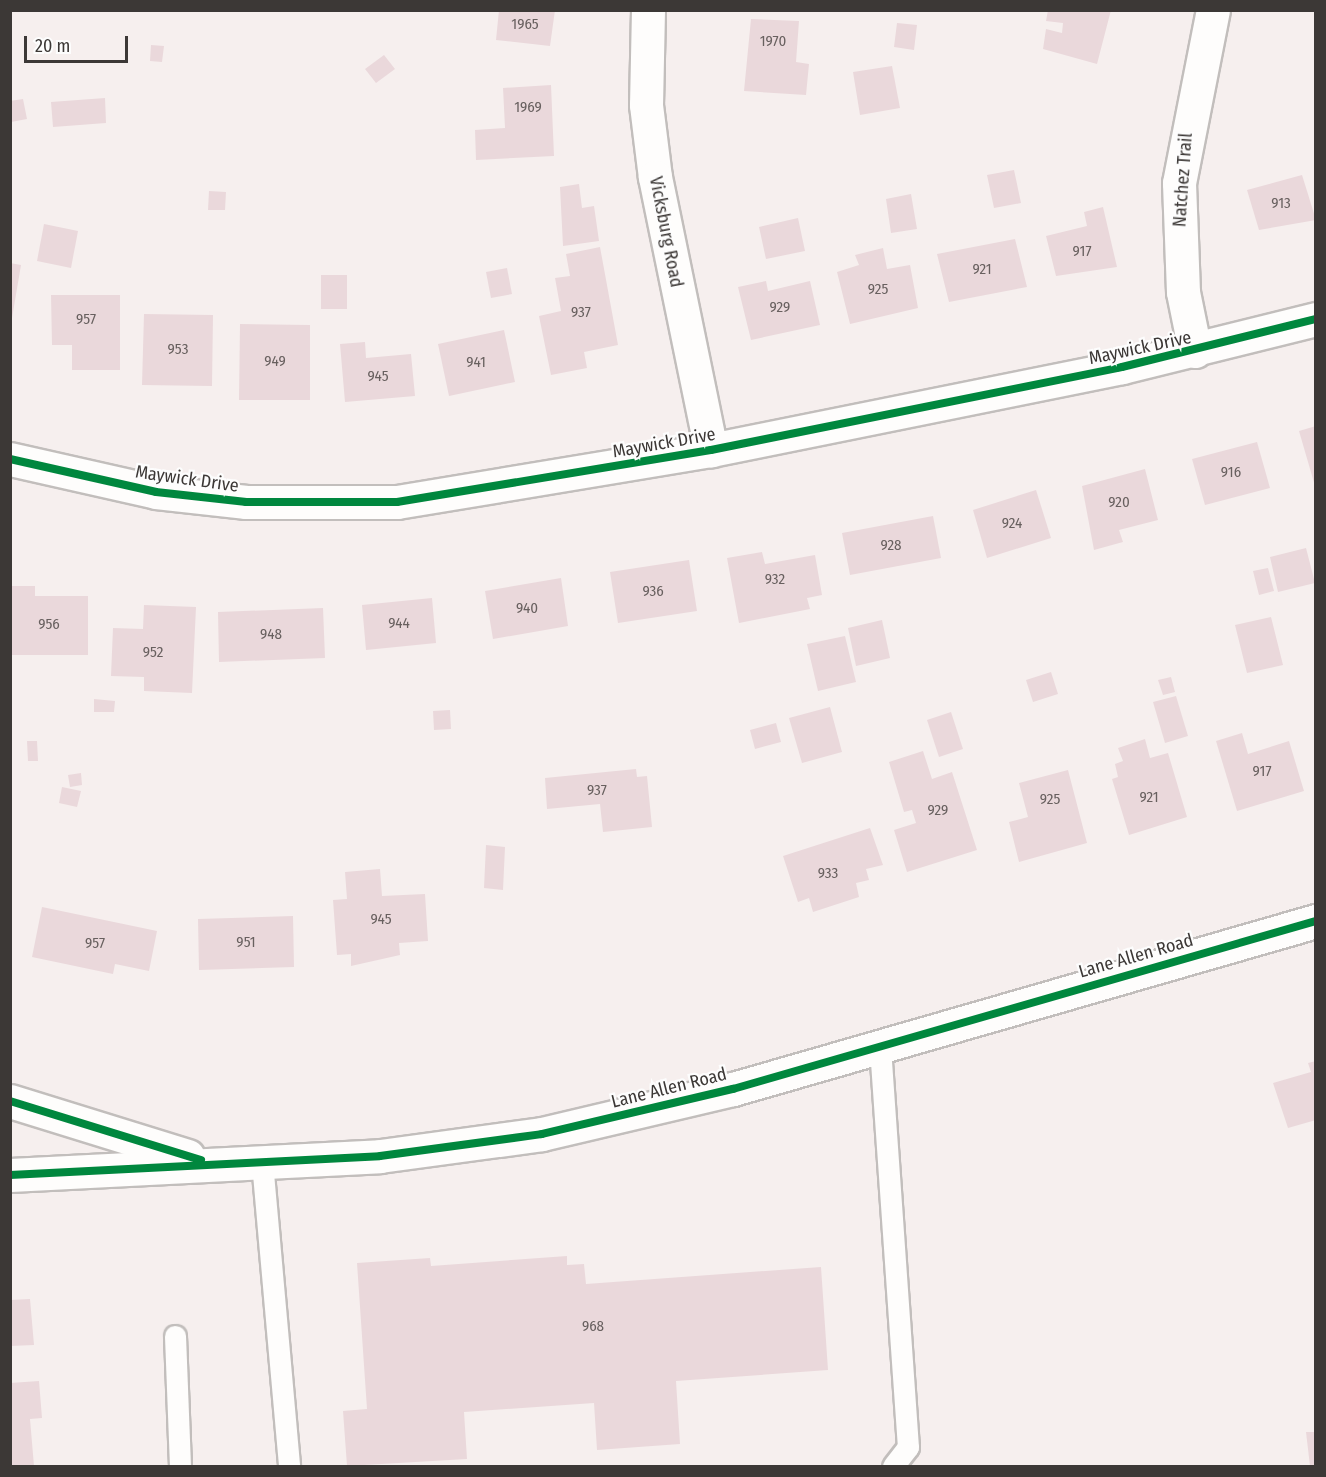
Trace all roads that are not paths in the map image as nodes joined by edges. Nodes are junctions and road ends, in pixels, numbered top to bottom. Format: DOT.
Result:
graph roads {
  1 [pos="648,10"];
  2 [pos="1213,10"];
  3 [pos="1316,319"];
  4 [pos="1195,351"];
  5 [pos="711,450"];
  6 [pos="10,459"];
  7 [pos="1316,921"];
  8 [pos="880,1047"];
  9 [pos="10,1101"];
  10 [pos="262,1162"];
  11 [pos="216,1164"];
  12 [pos="10,1175"];
  13 [pos="175,1336"];
  14 [pos="180,1467"];
  15 [pos="289,1467"];
  16 [pos="893,1467"];
  1 -- 5 [label="street, Vicksburg Road"];
  2 -- 4 [label="street, Natchez Trail"];
  3 -- 4 [label="street, Maywick Drive"];
  4 -- 5 [label="street, Maywick Drive"];
  5 -- 6 [label="street, Maywick Drive"];
  7 -- 8 [label="street, Lane Allen Road"];
  8 -- 10 [label="street, Lane Allen Road"];
  8 -- 16 [label="lane"];
  9 -- 11 [label="street"];
  10 -- 11 [label="street, Lane Allen Road"];
  10 -- 15 [label="lane"];
  11 -- 12 [label="street, Lane Allen Road"];
  13 -- 14 [label="lane"];
}
